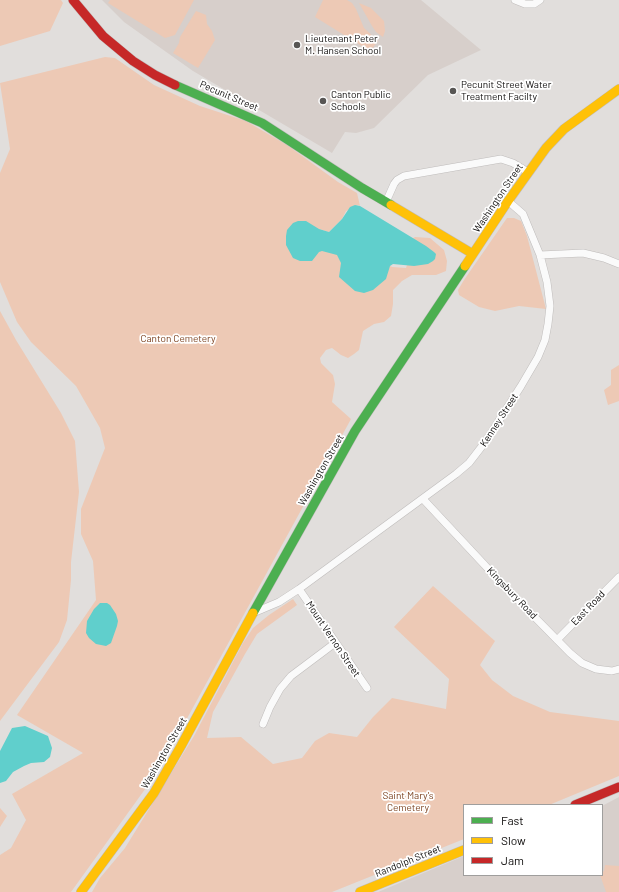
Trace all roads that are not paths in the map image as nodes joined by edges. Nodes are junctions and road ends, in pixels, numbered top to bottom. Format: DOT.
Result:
graph roads {
  1 [pos="72,0"];
  2 [pos="515,0"];
  3 [pos="540,0"];
  4 [pos="619,89"];
  5 [pos="528,172"];
  6 [pos="386,202"];
  7 [pos="508,202"];
  8 [pos="474,254"];
  9 [pos="540,255"];
  10 [pos="619,264"];
  11 [pos="423,499"];
  12 [pos="619,577"];
  13 [pos="299,588"];
  14 [pos="253,612"];
  15 [pos="557,640"];
  16 [pos="335,643"];
  17 [pos="615,670"];
  18 [pos="367,688"];
  19 [pos="263,724"];
  20 [pos="619,787"];
  21 [pos="577,804"];
  22 [pos="463,850"];
  23 [pos="81,892"];
  24 [pos="360,892"];
  1 -- 6 [label="main road, Pecunit Street"];
  2 -- 3 [label="street"];
  4 -- 5 [label="main road, Washington Street"];
  5 -- 6 [label="street"];
  5 -- 7 [label="main road, Washington Street"];
  6 -- 8 [label="main road, Pecunit Street"];
  7 -- 8 [label="main road, Washington Street"];
  7 -- 9 [label="street, Kenney Street"];
  8 -- 14 [label="main road, Washington Street"];
  9 -- 10 [label="street"];
  9 -- 11 [label="street, Kenney Street"];
  11 -- 13 [label="street, Kenney Street"];
  11 -- 15 [label="street, Kingsbury Road"];
  12 -- 15 [label="street, East Road"];
  13 -- 14 [label="street, Kenney Street"];
  13 -- 16 [label="street, Mount Vernon Street"];
  14 -- 23 [label="main road, Washington Street"];
  15 -- 17 [label="street, Kingsbury Road"];
  16 -- 18 [label="street, Mount Vernon Street"];
  16 -- 19 [label="street"];
  20 -- 21 [label="main road"];
  22 -- 24 [label="main road, Randolph Street"];
}
